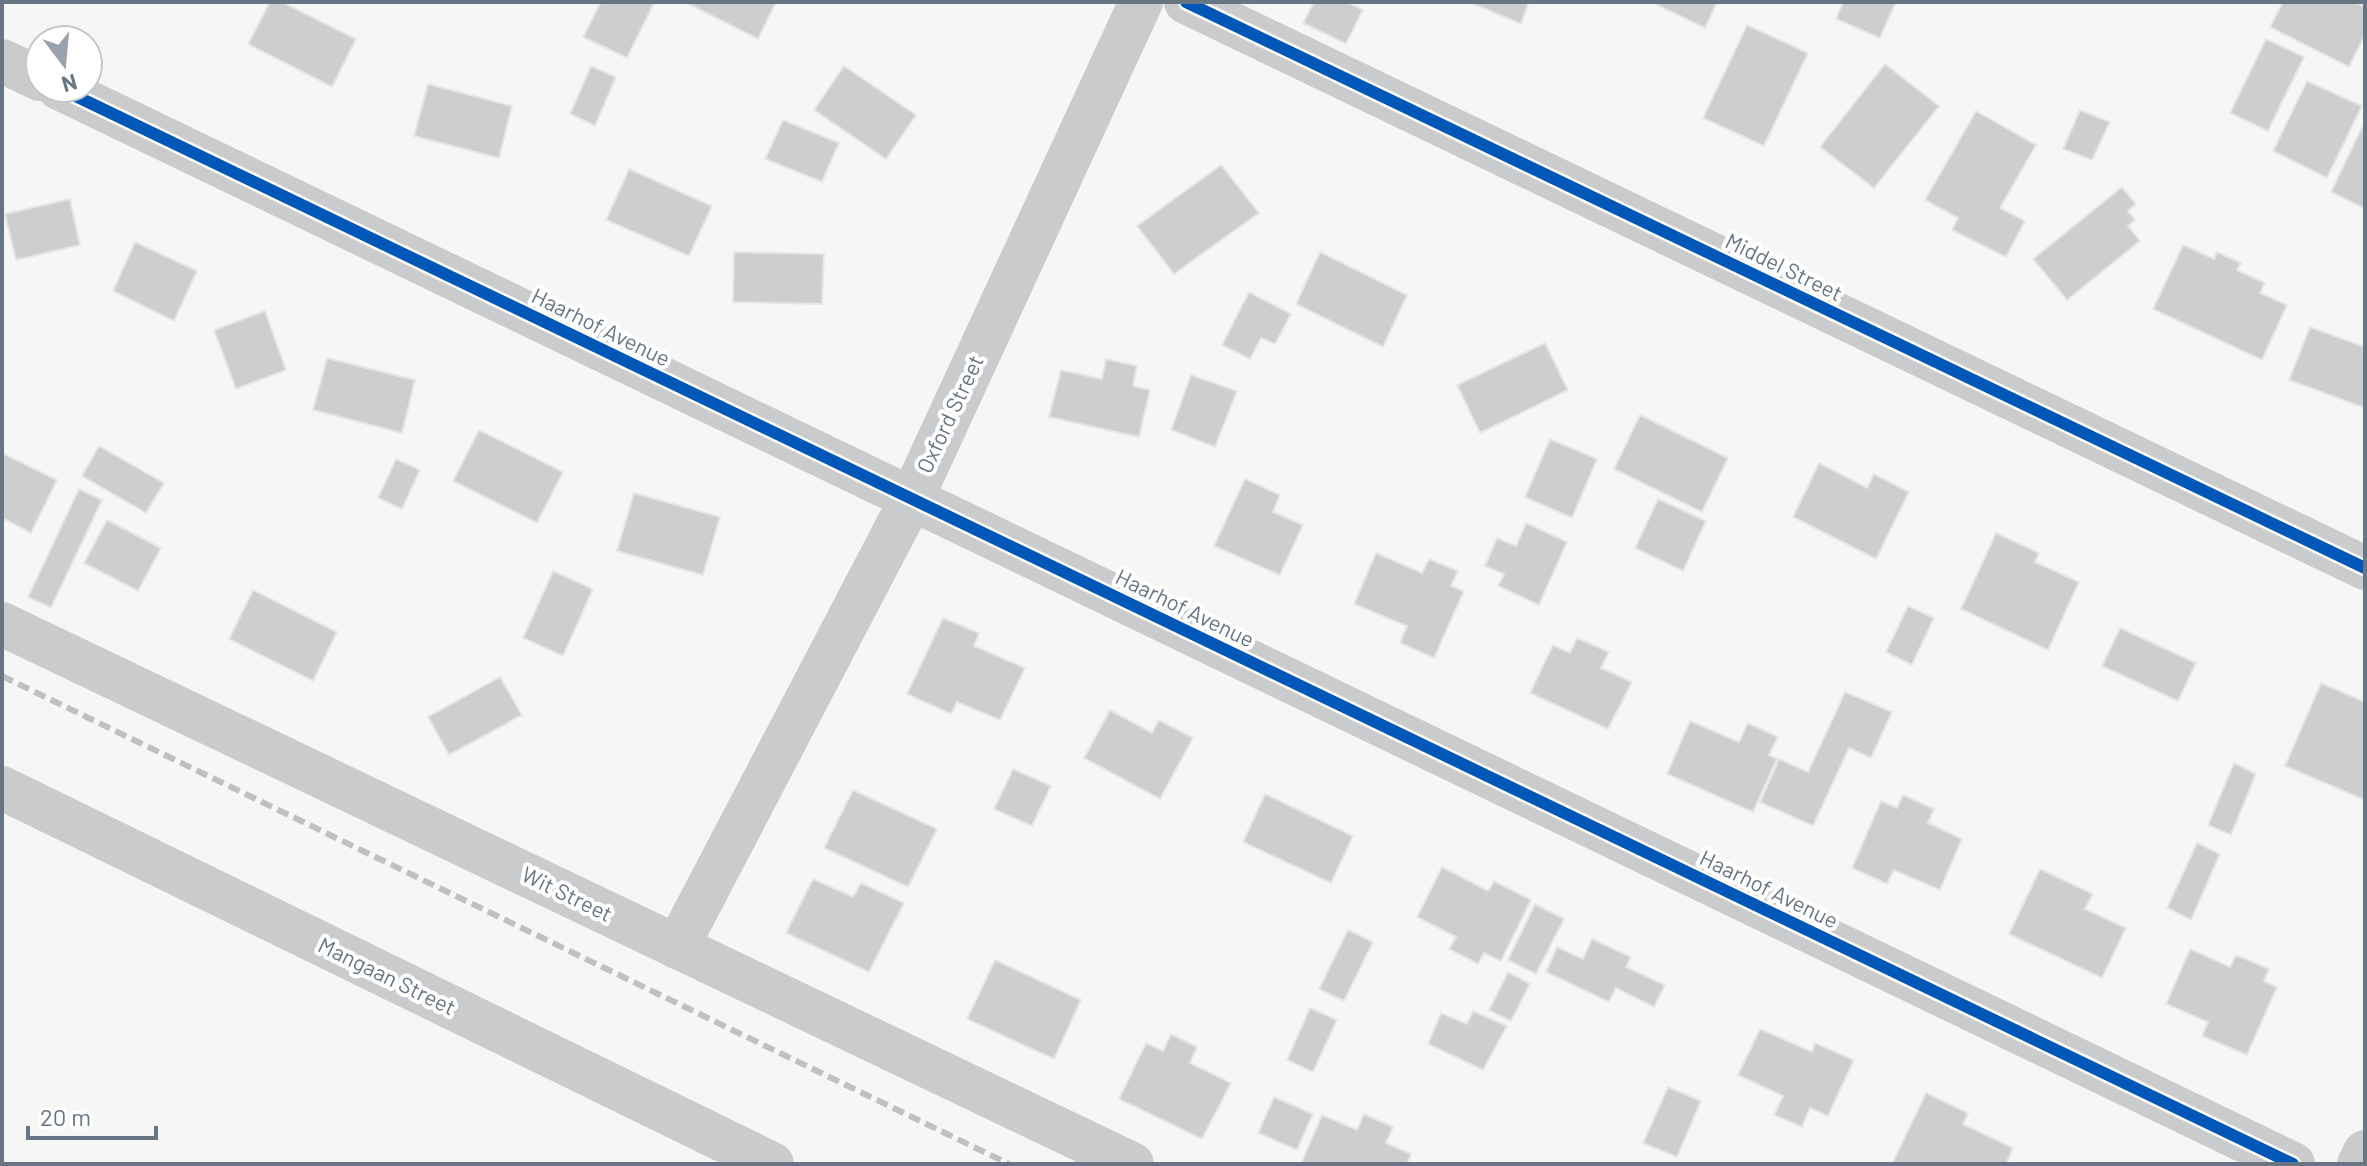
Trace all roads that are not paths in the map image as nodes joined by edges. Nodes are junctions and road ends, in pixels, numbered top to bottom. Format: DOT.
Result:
graph roads {
  1 [pos="1141,2"];
  2 [pos="1186,2"];
  3 [pos="2,61"];
  4 [pos="24,71"];
  5 [pos="92,104"];
  6 [pos="912,498"];
  7 [pos="2365,568"];
  8 [pos="2,624"];
  9 [pos="2,788"];
  10 [pos="677,947"];
  11 [pos="2365,1152"];
  12 [pos="772,1164"];
  13 [pos="1132,1164"];
  14 [pos="2293,1164"];
  15 [pos="2359,1164"];
  1 -- 6 [label="street, Oxford Street"];
  2 -- 7 [label="street, Middel Street"];
  3 -- 4 [label="street"];
  5 -- 6 [label="street, Haarhof Avenue"];
  6 -- 10 [label="street, Oxford Street"];
  6 -- 14 [label="street, Haarhof Avenue"];
  8 -- 10 [label="street, Wit Street"];
  9 -- 12 [label="street, Mangaan Street"];
  10 -- 13 [label="street, Wit Street"];
  11 -- 15 [label="street"];
}
